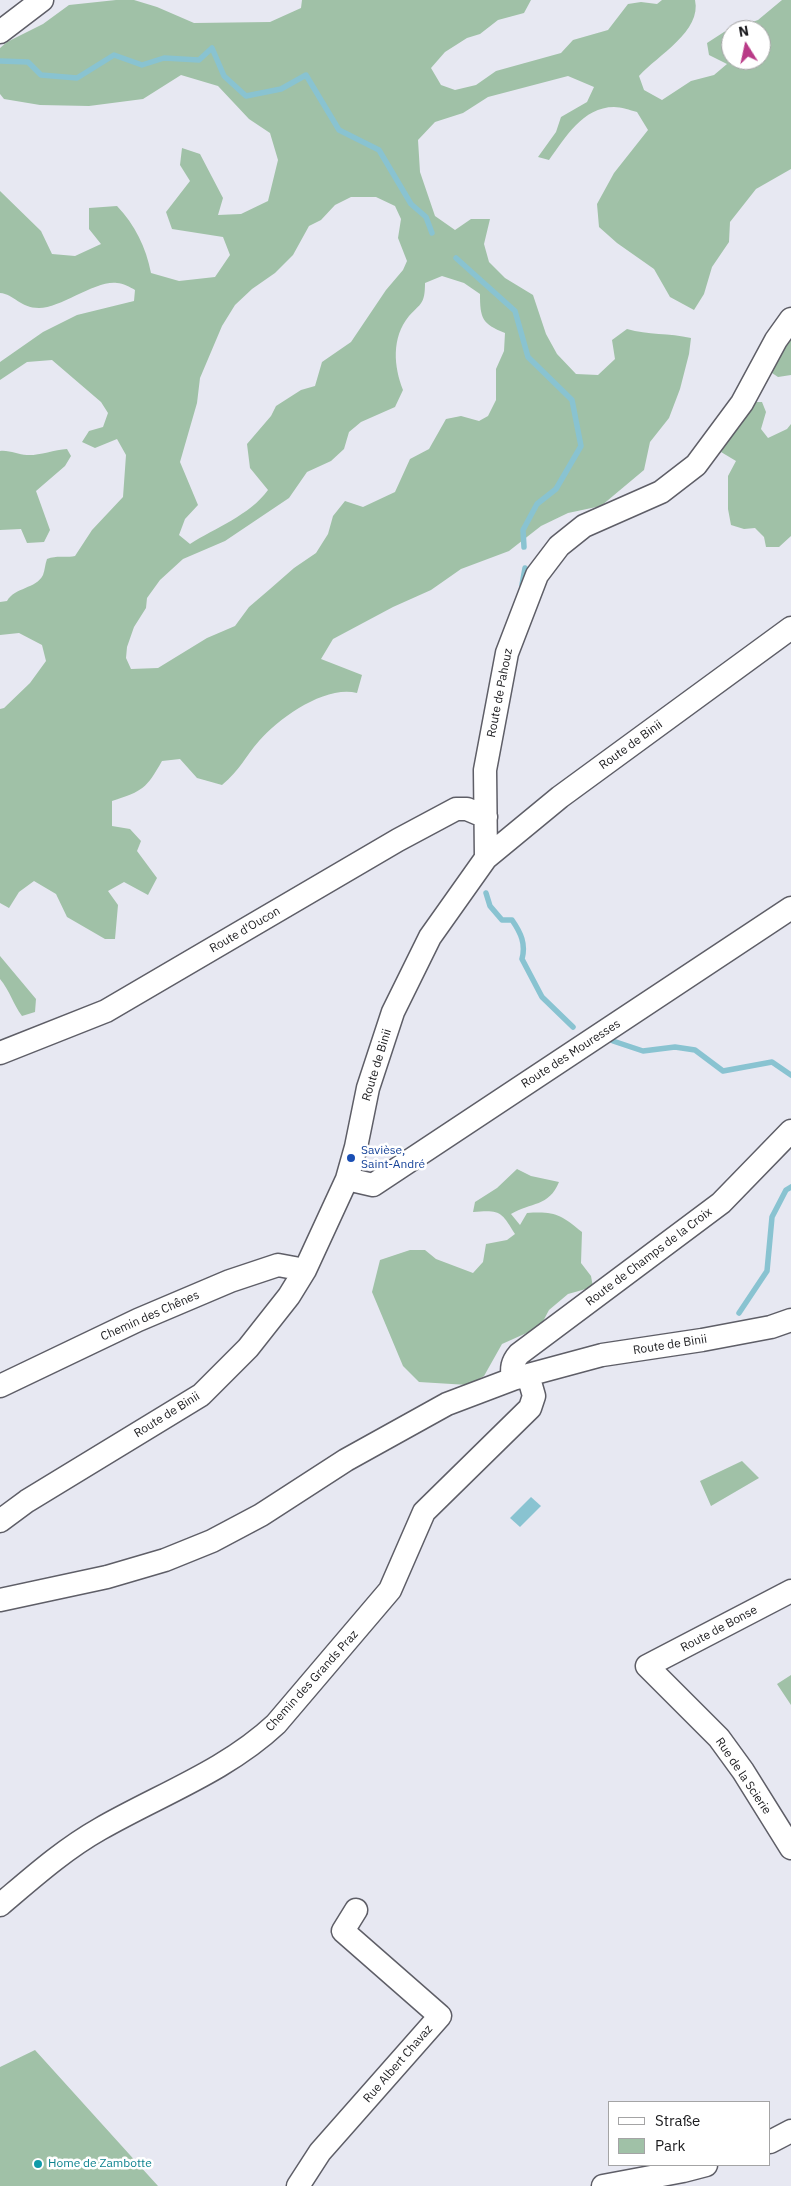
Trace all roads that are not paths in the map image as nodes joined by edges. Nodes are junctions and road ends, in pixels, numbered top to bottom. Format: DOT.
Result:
graph roads {
  1 [pos="42,0"];
  2 [pos="0,32"];
  3 [pos="791,319"];
  4 [pos="791,628"];
  5 [pos="486,817"];
  6 [pos="486,858"];
  7 [pos="791,908"];
  8 [pos="0,1053"];
  9 [pos="791,1131"];
  10 [pos="347,1179"];
  11 [pos="305,1270"];
  12 [pos="791,1320"];
  13 [pos="521,1377"];
  14 [pos="0,1386"];
  15 [pos="0,1521"];
  16 [pos="791,1591"];
  17 [pos="0,1600"];
  18 [pos="647,1666"];
  19 [pos="791,1848"];
  20 [pos="0,1905"];
  21 [pos="356,1910"];
  22 [pos="791,2131"];
  23 [pos="771,2141"];
  24 [pos="703,2166"];
  25 [pos="649,2182"];
  26 [pos="298,2186"];
  27 [pos="603,2186"];
  1 -- 2 [label="street"];
  3 -- 5 [label="street, Route de Pahouz"];
  4 -- 6 [label="street, Route de Binii"];
  5 -- 6 [label="street, Route de Pahouz"];
  5 -- 8 [label="street, Route d'Oucon"];
  6 -- 10 [label="street, Route de Binii"];
  7 -- 10 [label="street, Route des Mouresses"];
  9 -- 13 [label="street, Route de Champs de la Croix"];
  10 -- 11 [label="street, Route de Binii"];
  11 -- 14 [label="street, Chemin des Chênes"];
  11 -- 15 [label="street, Route de Binii"];
  12 -- 13 [label="street, Route de Binii"];
  13 -- 17 [label="street, Route de Binii"];
  13 -- 20 [label="street, Chemin des Grands Praz"];
  16 -- 18 [label="street, Route de Bonse"];
  18 -- 19 [label="street, Rue de la Scierie"];
  21 -- 26 [label="street, Rue Albert Chavaz"];
  22 -- 23 [label="street"];
  24 -- 25 [label="street"];
  25 -- 27 [label="street"];
}
